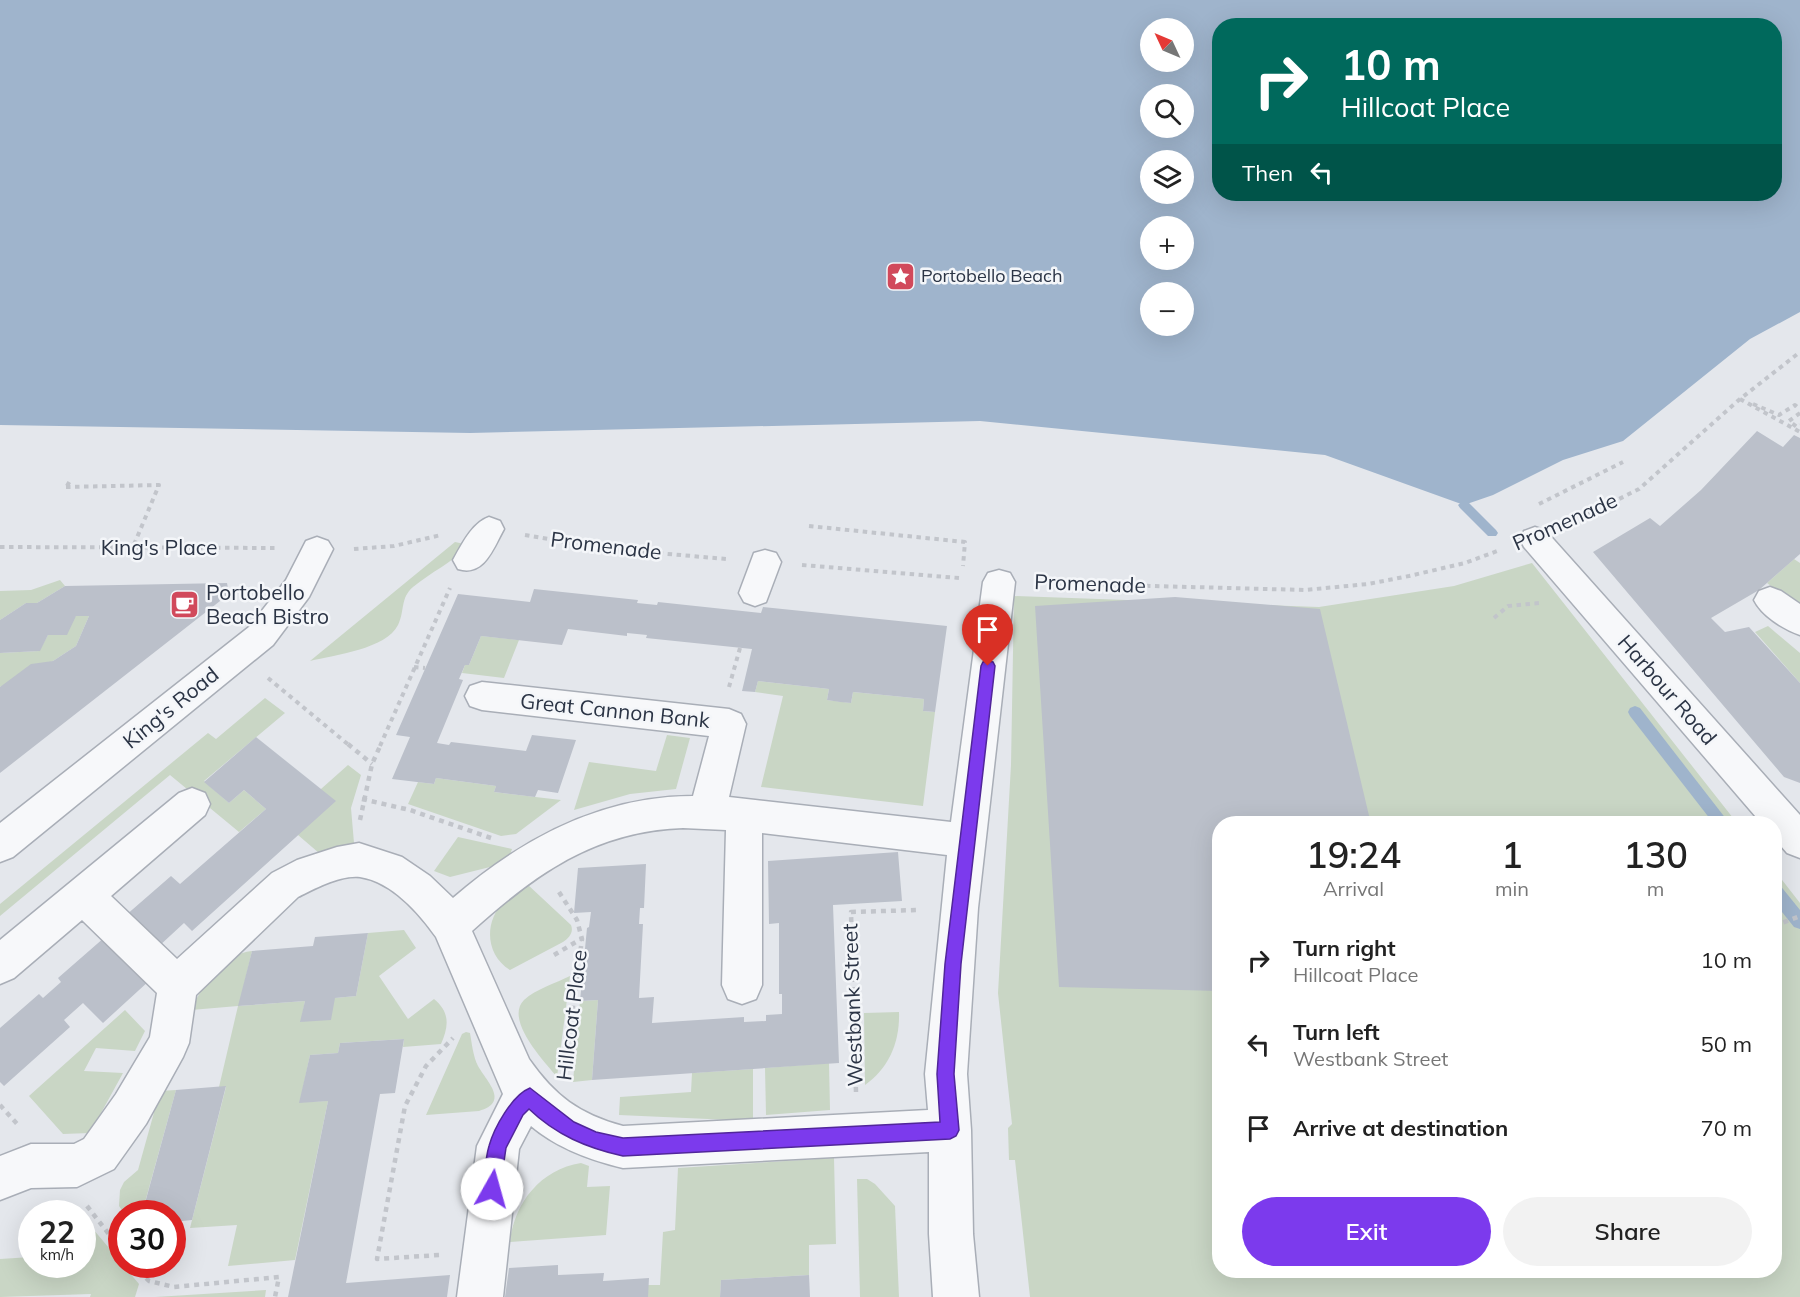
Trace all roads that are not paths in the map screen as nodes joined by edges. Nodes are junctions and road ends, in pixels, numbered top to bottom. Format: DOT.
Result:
graph roads {
  1 [pos="489,529"];
  2 [pos="1540,537"];
  3 [pos="317,549"];
  4 [pos="469,560"];
  5 [pos="765,562"];
  6 [pos="999,582"];
  7 [pos="755,593"];
  8 [pos="1770,600"];
  9 [pos="1800,622"];
  10 [pos="482,696"];
  11 [pos="192,804"];
  12 [pos="707,812"];
  13 [pos="744,814"];
  14 [pos="1779,816"];
  15 [pos="1782,820"];
  16 [pos="966,841"];
  17 [pos="1800,841"];
  18 [pos="0,845"];
  19 [pos="84,896"];
  20 [pos="450,925"];
  21 [pos="0,966"];
  22 [pos="742,985"];
  23 [pos="178,986"];
  24 [pos="544,1109"];
  25 [pos="950,1130"];
  26 [pos="0,1178"];
  27 [pos="480,1297"];
  28 [pos="956,1297"];
  1 -- 4 [label="street"];
  2 -- 14 [label="street, Harbour Road"];
  3 -- 18 [label="street, King's Road"];
  5 -- 7 [label="street"];
  6 -- 16 [label="street"];
  8 -- 9 [label="street"];
  10 -- 12 [label="street, Great Cannon Bank"];
  11 -- 19 [label="street"];
  12 -- 13 [label="street"];
  12 -- 20 [label="street"];
  13 -- 16 [label="street"];
  13 -- 22 [label="street"];
  15 -- 17 [label="street, Harbour Road"];
  16 -- 25 [label="street"];
  19 -- 21 [label="street"];
  19 -- 23 [label="street"];
  20 -- 23 [label="street, Hillcoat Place"];
  20 -- 24 [label="street, Hillcoat Place"];
  23 -- 26 [label="street"];
  24 -- 25 [label="street, Hillcoat Place"];
  24 -- 27 [label="street, Hillcoat Place"];
  25 -- 28 [label="street"];
}
